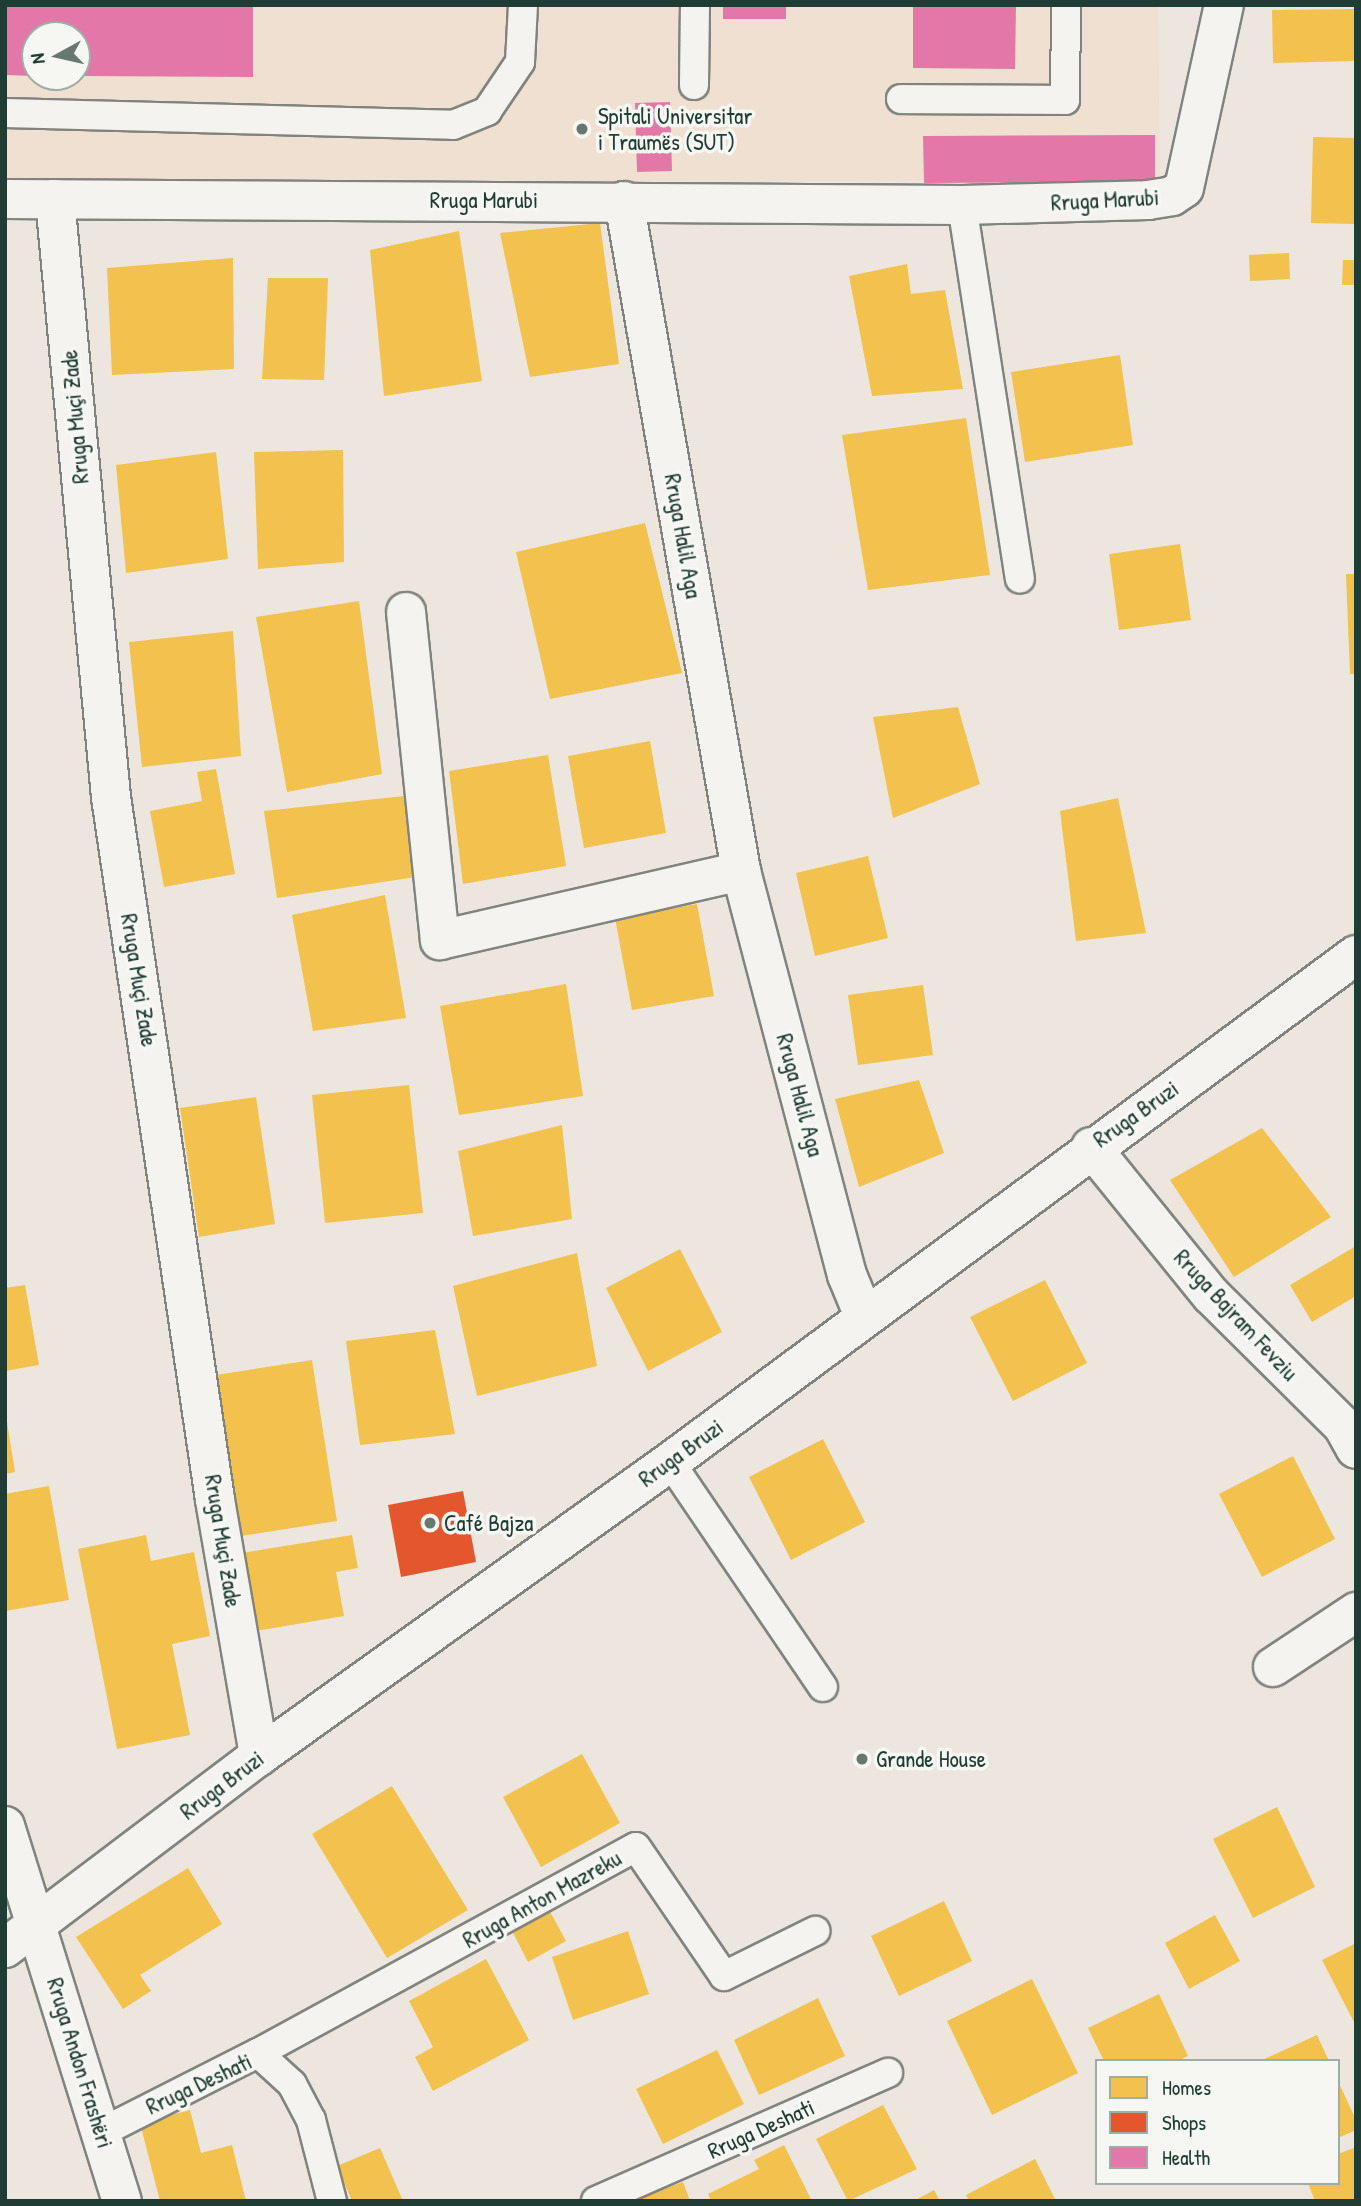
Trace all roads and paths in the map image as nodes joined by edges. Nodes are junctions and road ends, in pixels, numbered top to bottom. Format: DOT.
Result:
graph roads {
  1 [pos="523,5"];
  2 [pos="695,5"];
  3 [pos="1066,5"];
  4 [pos="1224,5"];
  5 [pos="694,85"];
  6 [pos="901,99"];
  7 [pos="5,113"];
  8 [pos="5,199"];
  9 [pos="55,199"];
  10 [pos="624,201"];
  11 [pos="962,205"];
  12 [pos="1020,579"];
  13 [pos="406,612"];
  14 [pos="741,872"];
  15 [pos="1356,955"];
  16 [pos="1091,1147"];
  17 [pos="864,1316"];
  18 [pos="1356,1449"];
  19 [pos="670,1462"];
  20 [pos="1356,1612"];
  21 [pos="1273,1667"];
  22 [pos="823,1687"];
  23 [pos="259,1756"];
  24 [pos="5,1826"];
  25 [pos="37,1926"];
  26 [pos="815,1931"];
  27 [pos="5,1948"];
  28 [pos="258,2053"];
  29 [pos="888,2073"];
  30 [pos="102,2132"];
  31 [pos="122,2201"];
  32 [pos="331,2201"];
  33 [pos="596,2201"];
  1 -- 7 [label="lane"];
  2 -- 5 [label="lane"];
  3 -- 6 [label="lane"];
  4 -- 11 [label="street, Rruga Marubi"];
  8 -- 9 [label="street, Rruga Marubi"];
  9 -- 10 [label="street, Rruga Marubi"];
  9 -- 23 [label="street, Rruga Muçi Zade"];
  10 -- 11 [label="street, Rruga Marubi"];
  10 -- 14 [label="street, Rruga Halil Aga"];
  11 -- 12 [label="lane"];
  13 -- 14 [label="street"];
  14 -- 17 [label="street, Rruga Halil Aga"];
  15 -- 16 [label="street, Rruga Bruzi"];
  16 -- 17 [label="street, Rruga Bruzi"];
  16 -- 18 [label="street, Rruga Bajram Fevziu"];
  17 -- 19 [label="street, Rruga Bruzi"];
  19 -- 22 [label="lane"];
  19 -- 23 [label="street, Rruga Bruzi"];
  20 -- 21 [label="street"];
  23 -- 25 [label="street, Rruga Bruzi"];
  24 -- 25 [label="street, Rruga Andon Frashëri"];
  25 -- 27 [label="street, Rruga Bruzi"];
  25 -- 30 [label="street, Rruga Andon Frashëri"];
  26 -- 28 [label="lane, Rruga Anton Mazreku"];
  28 -- 30 [label="lane, Rruga Deshati"];
  28 -- 32 [label="lane, Rruga Deshati"];
  29 -- 33 [label="lane, Rruga Deshati"];
  30 -- 31 [label="street, Rruga Andon Frashëri"];
}
